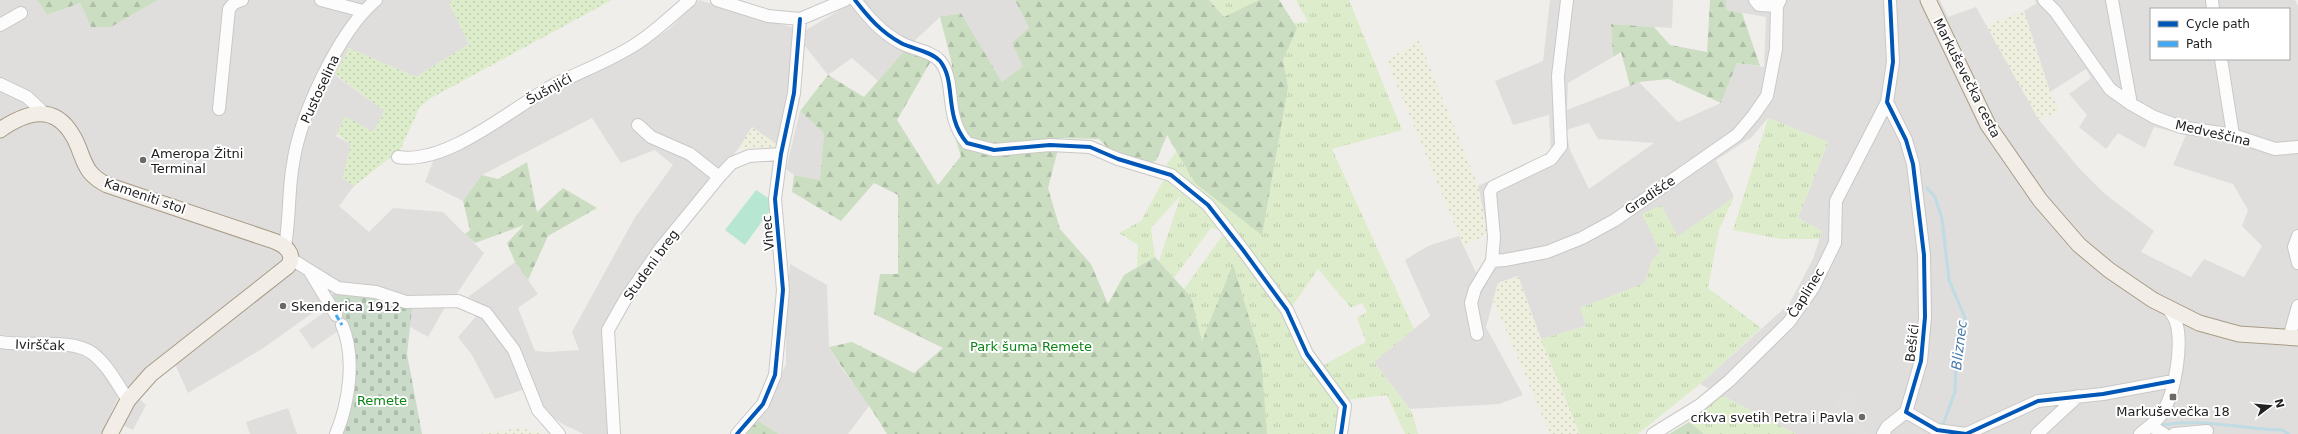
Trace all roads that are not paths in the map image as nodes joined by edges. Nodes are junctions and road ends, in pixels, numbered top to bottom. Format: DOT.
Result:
graph roads {
  1 [pos="242,0"];
  2 [pos="321,0"];
  3 [pos="376,0"];
  4 [pos="690,0"];
  5 [pos="717,0"];
  6 [pos="845,0"];
  7 [pos="855,0"];
  8 [pos="1567,0"];
  9 [pos="1755,0"];
  10 [pos="1890,0"];
  11 [pos="1928,0"];
  12 [pos="2044,0"];
  13 [pos="2112,0"];
  14 [pos="1778,3"];
  15 [pos="363,11"];
  16 [pos="21,13"];
  17 [pos="800,19"];
  18 [pos="0,25"];
  19 [pos="2221,60"];
  20 [pos="0,84"];
  21 [pos="1886,102"];
  22 [pos="2131,104"];
  23 [pos="218,109"];
  24 [pos="43,112"];
  25 [pos="638,125"];
  26 [pos="0,130"];
  27 [pos="2233,135"];
  28 [pos="2298,147"];
  29 [pos="781,154"];
  30 [pos="398,157"];
  31 [pos="718,177"];
  32 [pos="2298,236"];
  33 [pos="288,252"];
  34 [pos="1492,261"];
  35 [pos="2298,263"];
  36 [pos="309,269"];
  37 [pos="2298,306"];
  38 [pos="2166,307"];
  39 [pos="2199,323"];
  40 [pos="1477,334"];
  41 [pos="2178,338"];
  42 [pos="2293,338"];
  43 [pos="0,342"];
  44 [pos="2173,381"];
  45 [pos="2078,396"];
  46 [pos="128,400"];
  47 [pos="1906,412"];
  48 [pos="2151,426"];
  49 [pos="2207,431"];
  50 [pos="110,434"];
  51 [pos="336,434"];
  52 [pos="559,434"];
  53 [pos="614,434"];
  54 [pos="737,434"];
  55 [pos="1341,434"];
  56 [pos="1653,434"];
  57 [pos="1883,434"];
  58 [pos="2037,434"];
  59 [pos="2140,434"];
  60 [pos="2164,434"];
  61 [pos="2174,434"];
  1 -- 23 [label="street"];
  2 -- 15 [label="street"];
  3 -- 15 [label="street, Pustoselina"];
  4 -- 30 [label="street, Šušnjići"];
  5 -- 17 [label="street"];
  6 -- 17 [label="street"];
  7 -- 55 [label="street"];
  8 -- 34 [label="street"];
  9 -- 14 [label="street"];
  10 -- 21 [label="street"];
  11 -- 38 [label="main road, Markuševečka cesta"];
  12 -- 22 [label="street, Medveščina"];
  13 -- 22 [label="street"];
  14 -- 34 [label="street, Gradišće"];
  15 -- 33 [label="street, Pustoselina"];
  16 -- 18 [label="street"];
  17 -- 29 [label="street, Vinec"];
  19 -- 27 [label="street"];
  20 -- 24 [label="street"];
  21 -- 47 [label="street, Bešići"];
  21 -- 56 [label="street, Čaplinec"];
  22 -- 27 [label="street, Medveščina"];
  24 -- 26 [label="main road"];
  24 -- 33 [label="main road, Kameniti stol"];
  25 -- 31 [label="street"];
  27 -- 28 [label="street, Medveščina"];
  29 -- 31 [label="street, Studeni breg"];
  29 -- 54 [label="street, Vinec"];
  31 -- 53 [label="street, Studeni breg"];
  32 -- 35 [label="street"];
  33 -- 36 [label="street"];
  33 -- 46 [label="main road"];
  34 -- 40 [label="street"];
  36 -- 51 [label="street"];
  36 -- 52 [label="street"];
  37 -- 42 [label="street"];
  38 -- 39 [label="main road, Markuševečka cesta"];
  38 -- 41 [label="street"];
  39 -- 41 [label="street"];
  39 -- 42 [label="main road, Markuševečka cesta"];
  41 -- 44 [label="street"];
  43 -- 46 [label="street, Ivirščak"];
  44 -- 45 [label="street"];
  44 -- 48 [label="street"];
  45 -- 47 [label="street"];
  45 -- 58 [label="street"];
  46 -- 50 [label="main road"];
  47 -- 57 [label="street"];
  48 -- 59 [label="street"];
  48 -- 60 [label="street"];
  49 -- 61 [label="street"];
}
